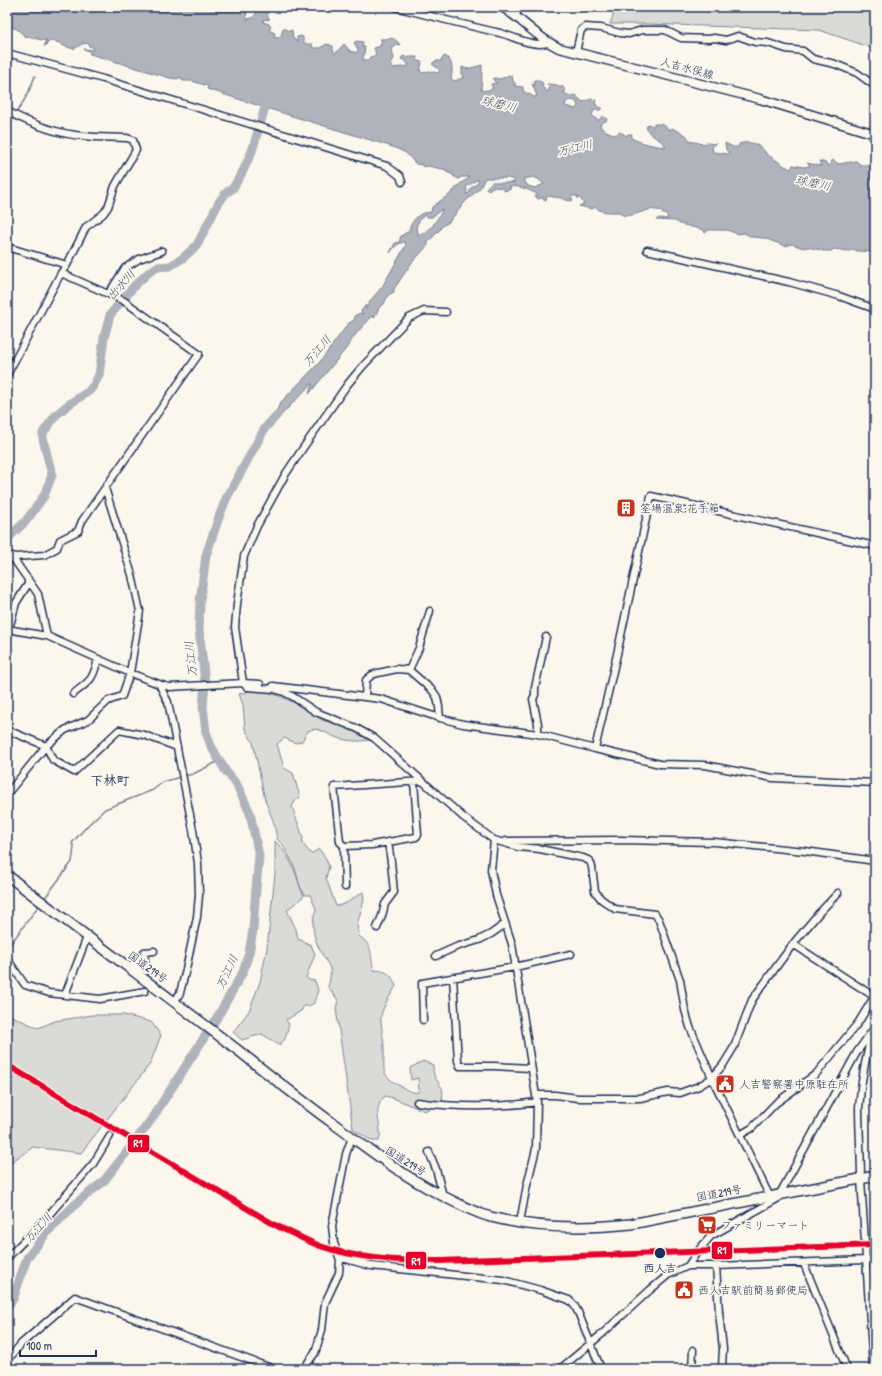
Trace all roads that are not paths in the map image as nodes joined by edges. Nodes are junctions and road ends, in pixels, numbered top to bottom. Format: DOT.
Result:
graph roads {
  1 [pos="395,7"];
  2 [pos="502,7"];
  3 [pos="521,7"];
  4 [pos="515,15"];
  5 [pos="547,42"];
  6 [pos="576,52"];
  7 [pos="7,53"];
  8 [pos="875,86"];
  9 [pos="7,111"];
  10 [pos="875,134"];
  11 [pos="402,182"];
  12 [pos="7,247"];
  13 [pos="647,250"];
  14 [pos="162,251"];
  15 [pos="67,265"];
  16 [pos="61,272"];
  17 [pos="109,293"];
  18 [pos="875,309"];
  19 [pos="446,312"];
  20 [pos="7,375"];
  21 [pos="105,488"];
  22 [pos="875,546"];
  23 [pos="7,555"];
  24 [pos="28,579"];
  25 [pos="430,611"];
  26 [pos="7,629"];
  27 [pos="7,636"];
  28 [pos="47,636"];
  29 [pos="546,637"];
  30 [pos="98,659"];
  31 [pos="409,670"];
  32 [pos="130,673"];
  33 [pos="241,683"];
  34 [pos="159,684"];
  35 [pos="73,694"];
  36 [pos="366,696"];
  37 [pos="440,718"];
  38 [pos="7,730"];
  39 [pos="538,734"];
  40 [pos="46,746"];
  41 [pos="176,747"];
  42 [pos="595,749"];
  43 [pos="422,781"];
  44 [pos="414,782"];
  45 [pos="875,783"];
  46 [pos="7,794"];
  47 [pos="494,840"];
  48 [pos="388,842"];
  49 [pos="344,846"];
  50 [pos="875,861"];
  51 [pos="7,875"];
  52 [pos="345,887"];
  53 [pos="838,893"];
  54 [pos="505,924"];
  55 [pos="377,928"];
  56 [pos="87,937"];
  57 [pos="794,944"];
  58 [pos="154,951"];
  59 [pos="571,954"];
  60 [pos="436,956"];
  61 [pos="7,961"];
  62 [pos="515,967"];
  63 [pos="129,968"];
  64 [pos="453,977"];
  65 [pos="145,991"];
  66 [pos="65,995"];
  67 [pos="875,997"];
  68 [pos="175,1001"];
  69 [pos="423,1020"];
  70 [pos="874,1025"];
  71 [pos="530,1068"];
  72 [pos="712,1078"];
  73 [pos="536,1098"];
  74 [pos="417,1102"];
  75 [pos="740,1135"];
  76 [pos="110,1136"];
  77 [pos="352,1137"];
  78 [pos="429,1152"];
  79 [pos="875,1176"];
  80 [pos="861,1179"];
  81 [pos="443,1196"];
  82 [pos="774,1196"];
  83 [pos="520,1222"];
  84 [pos="339,1257"];
  85 [pos="7,1258"];
  86 [pos="866,1260"];
  87 [pos="875,1261"];
  88 [pos="804,1264"];
  89 [pos="688,1266"];
  90 [pos="716,1266"];
  91 [pos="590,1343"];
  92 [pos="693,1350"];
  93 [pos="7,1361"];
  94 [pos="722,1366"];
  95 [pos="274,1369"];
  96 [pos="303,1369"];
  97 [pos="560,1369"];
  98 [pos="601,1369"];
  99 [pos="692,1369"];
  100 [pos="847,1369"];
  101 [pos="873,1369"];
  1 -- 5 [label="street"];
  2 -- 4 [label="main road, 人吉水俣線"];
  3 -- 4 [label="street"];
  4 -- 5 [label="main road, 人吉水俣線"];
  5 -- 6 [label="main road, 人吉水俣線"];
  6 -- 8 [label="street"];
  6 -- 10 [label="main road, 人吉水俣線"];
  7 -- 11 [label="street"];
  9 -- 15 [label="street"];
  12 -- 15 [label="street"];
  13 -- 18 [label="street"];
  14 -- 17 [label="street"];
  15 -- 16 [label="street"];
  16 -- 17 [label="street"];
  16 -- 20 [label="street"];
  17 -- 21 [label="street"];
  19 -- 33 [label="street"];
  21 -- 23 [label="street"];
  21 -- 32 [label="street"];
  22 -- 42 [label="street"];
  23 -- 24 [label="street"];
  24 -- 26 [label="street"];
  24 -- 28 [label="street"];
  25 -- 31 [label="street"];
  26 -- 27 [label="street"];
  26 -- 28 [label="street"];
  28 -- 30 [label="street"];
  29 -- 39 [label="street"];
  30 -- 32 [label="street"];
  30 -- 35 [label="street"];
  31 -- 36 [label="street"];
  31 -- 37 [label="street"];
  32 -- 34 [label="street"];
  32 -- 40 [label="street"];
  33 -- 34 [label="street"];
  33 -- 36 [label="street"];
  33 -- 43 [label="street"];
  34 -- 41 [label="street"];
  36 -- 37 [label="street"];
  37 -- 39 [label="street"];
  38 -- 40 [label="street"];
  39 -- 42 [label="street"];
  40 -- 41 [label="street"];
  40 -- 46 [label="street"];
  41 -- 68 [label="street"];
  42 -- 45 [label="street"];
  43 -- 44 [label="street"];
  43 -- 47 [label="street"];
  44 -- 48 [label="street"];
  44 -- 49 [label="street"];
  47 -- 50 [label="street"];
  47 -- 54 [label="street"];
  47 -- 72 [label="street"];
  48 -- 49 [label="street"];
  48 -- 55 [label="street"];
  49 -- 52 [label="street"];
  51 -- 56 [label="highway, 国道219号"];
  53 -- 57 [label="street"];
  54 -- 60 [label="street"];
  54 -- 62 [label="street"];
  56 -- 63 [label="highway, 国道219号"];
  56 -- 66 [label="street"];
  57 -- 67 [label="street"];
  57 -- 72 [label="street"];
  58 -- 63 [label="street"];
  59 -- 62 [label="street"];
  61 -- 66 [label="street"];
  62 -- 64 [label="street"];
  62 -- 71 [label="street"];
  63 -- 68 [label="highway, 国道219号"];
  64 -- 69 [label="street"];
  64 -- 71 [label="street"];
  65 -- 66 [label="street"];
  67 -- 75 [label="street"];
  68 -- 77 [label="highway, 国道219号"];
  70 -- 80 [label="street"];
  70 -- 82 [label="street"];
  71 -- 73 [label="street"];
  72 -- 73 [label="street"];
  72 -- 75 [label="street"];
  73 -- 74 [label="street"];
  73 -- 83 [label="street"];
  75 -- 82 [label="street"];
  76 -- 85 [label="street"];
  77 -- 81 [label="highway, 国道219号"];
  77 -- 84 [label="street"];
  78 -- 81 [label="street"];
  79 -- 80 [label="highway, 国道219号"];
  80 -- 82 [label="highway, 国道219号"];
  80 -- 86 [label="street"];
  81 -- 83 [label="highway, 国道219号"];
  82 -- 83 [label="highway, 国道219号"];
  82 -- 89 [label="street"];
  84 -- 91 [label="street"];
  84 -- 96 [label="street"];
  86 -- 87 [label="street"];
  86 -- 88 [label="street"];
  86 -- 101 [label="street"];
  88 -- 90 [label="street"];
  88 -- 100 [label="street"];
  89 -- 90 [label="street"];
  89 -- 91 [label="street"];
  90 -- 94 [label="street"];
  91 -- 97 [label="street"];
  91 -- 98 [label="street"];
  92 -- 99 [label="street"];
  93 -- 95 [label="street"];
}
